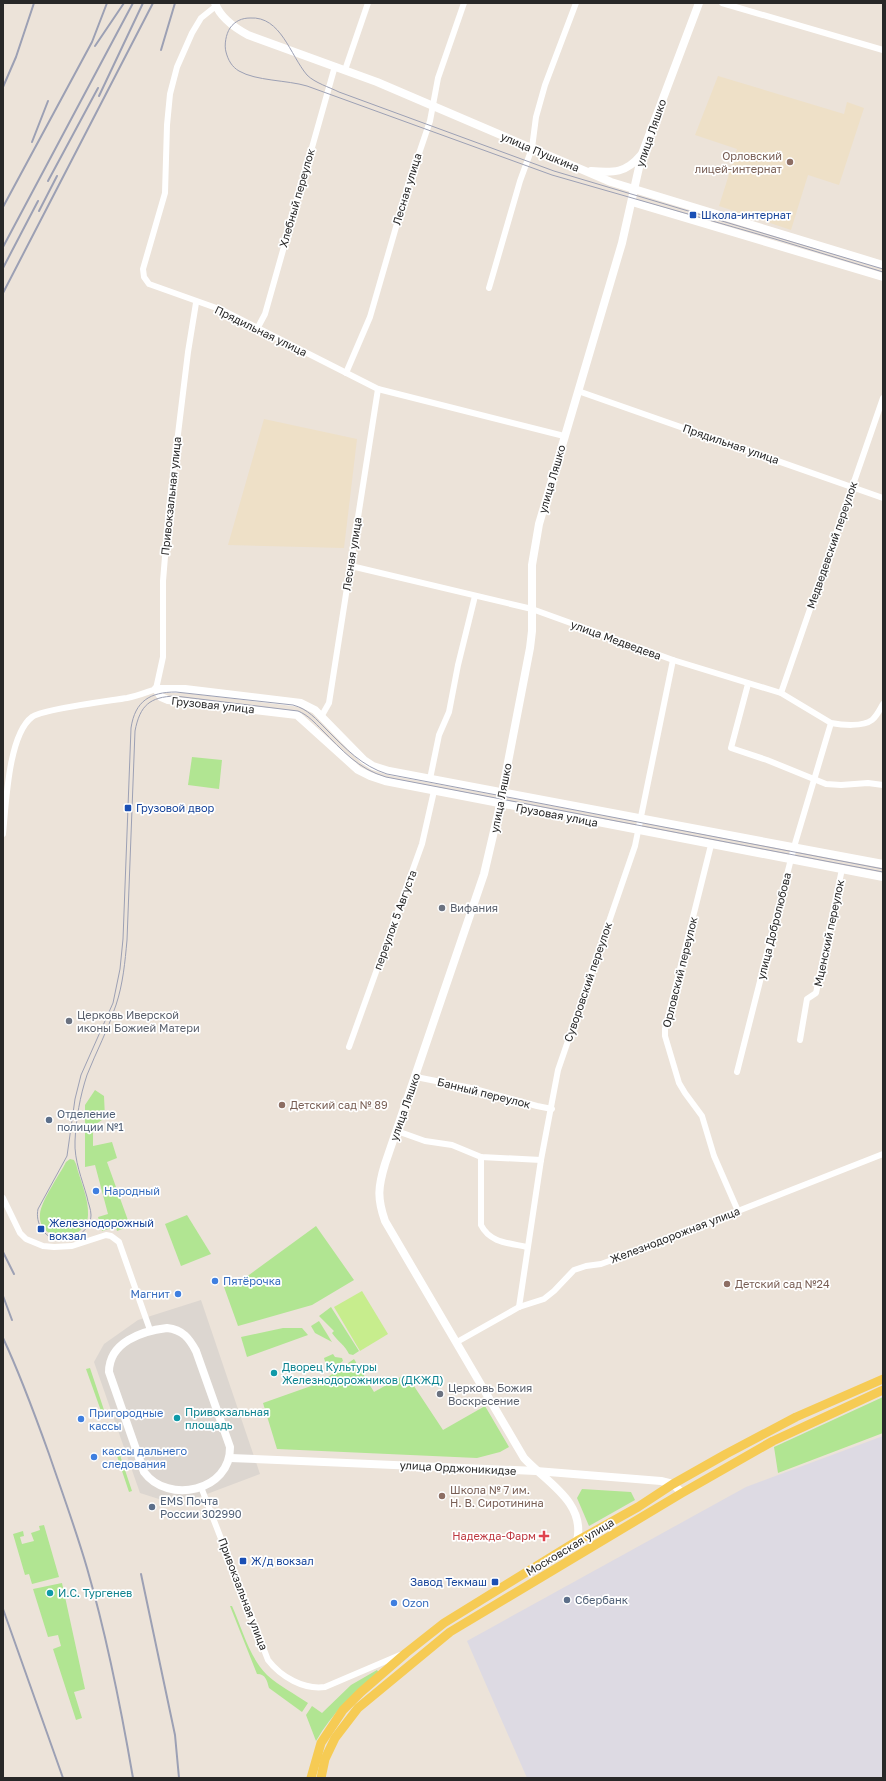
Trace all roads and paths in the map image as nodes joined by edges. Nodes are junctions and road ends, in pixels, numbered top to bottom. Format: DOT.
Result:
graph roads {
  1 [pos="368,3"];
  2 [pos="464,3"];
  3 [pos="576,3"];
  4 [pos="699,3"];
  5 [pos="722,3"];
  6 [pos="216,4"];
  7 [pos="883,50"];
  8 [pos="335,66"];
  9 [pos="345,70"];
  10 [pos="432,105"];
  11 [pos="532,148"];
  12 [pos="642,154"];
  13 [pos="584,171"];
  14 [pos="634,190"];
  15 [pos="632,202"];
  16 [pos="883,265"];
  17 [pos="883,277"];
  18 [pos="489,288"];
  19 [pos="196,302"];
  20 [pos="258,329"];
  21 [pos="346,373"];
  22 [pos="378,389"];
  23 [pos="578,392"];
  24 [pos="883,398"];
  25 [pos="564,436"];
  26 [pos="852,487"];
  27 [pos="883,498"];
  28 [pos="351,566"];
  29 [pos="475,596"];
  30 [pos="532,609"];
  31 [pos="673,660"];
  32 [pos="748,684"];
  33 [pos="156,689"];
  34 [pos="781,693"];
  35 [pos="883,704"];
  36 [pos="322,717"];
  37 [pos="831,724"];
  38 [pos="430,779"];
  39 [pos="816,780"];
  40 [pos="883,785"];
  41 [pos="434,791"];
  42 [pos="502,793"];
  43 [pos="500,804"];
  44 [pos="642,818"];
  45 [pos="639,831"];
  46 [pos="3,834"];
  47 [pos="711,845"];
  48 [pos="794,847"];
  49 [pos="791,859"];
  50 [pos="883,864"];
  51 [pos="842,869"];
  52 [pos="883,877"];
  53 [pos="800,1040"];
  54 [pos="349,1046"];
  55 [pos="737,1072"];
  56 [pos="416,1077"];
  57 [pos="552,1109"];
  58 [pos="397,1131"];
  59 [pos="883,1154"];
  60 [pos="481,1157"];
  61 [pos="541,1160"];
  62 [pos="3,1198"];
  63 [pos="738,1211"];
  64 [pos="527,1247"];
  65 [pos="519,1307"];
  66 [pos="150,1330"];
  67 [pos="457,1342"];
  68 [pos="883,1378"];
  69 [pos="883,1390"];
  70 [pos="230,1458"];
  71 [pos="536,1471"];
  72 [pos="673,1484"];
  73 [pos="201,1487"];
  74 [pos="682,1493"];
  75 [pos="577,1541"];
  76 [pos="406,1653"];
  77 [pos="311,1778"];
  78 [pos="321,1778"];
  1 -- 9 [label="street"];
  2 -- 10 [label="street, Лесная улица"];
  3 -- 11 [label="street"];
  4 -- 12 [label="street, улица Ляшко"];
  5 -- 7 [label="street"];
  6 -- 8 [label="street, улица Пушкина"];
  6 -- 19 [label="street, Прядильная улица"];
  8 -- 9 [label="street, улица Пушкина"];
  8 -- 20 [label="street, Хлебный переулок"];
  9 -- 10 [label="street, улица Пушкина"];
  10 -- 11 [label="street, улица Пушкина"];
  10 -- 21 [label="street, Лесная улица"];
  11 -- 13 [label="street, улица Пушкина"];
  11 -- 18 [label="street"];
  12 -- 13 [label="street"];
  12 -- 14 [label="street, улица Ляшко"];
  13 -- 14 [label="street, улица Пушкина"];
  14 -- 15 [label="street, улица Ляшко"];
  14 -- 16 [label="street, улица Пушкина"];
  15 -- 17 [label="street"];
  15 -- 23 [label="street, улица Ляшко"];
  19 -- 20 [label="street, Прядильная улица"];
  19 -- 33 [label="street, Привокзальная улица"];
  20 -- 21 [label="street, Прядильная улица"];
  21 -- 22 [label="street, Прядильная улица"];
  22 -- 25 [label="street, Прядильная улица"];
  22 -- 28 [label="street, Лесная улица"];
  23 -- 25 [label="street, улица Ляшко"];
  23 -- 26 [label="street, Прядильная улица"];
  24 -- 26 [label="street, Медведевский переулок"];
  25 -- 30 [label="street, улица Ляшко"];
  26 -- 27 [label="street, Прядильная улица"];
  26 -- 34 [label="street, Медведевский переулок"];
  28 -- 29 [label="street, улица Медведева"];
  28 -- 36 [label="street, Лесная улица"];
  29 -- 30 [label="street, улица Медведева"];
  29 -- 38 [label="street"];
  30 -- 31 [label="street, улица Медведева"];
  30 -- 42 [label="street, улица Ляшко"];
  31 -- 32 [label="street, улица Медведева"];
  31 -- 44 [label="street, Суворовский переулок"];
  32 -- 34 [label="street, улица Медведева"];
  32 -- 39 [label="street"];
  33 -- 36 [label="street, Грузовая улица"];
  33 -- 41 [label="street, Грузовая улица"];
  33 -- 46 [label="street"];
  34 -- 37 [label="street, улица Медведева"];
  35 -- 37 [label="street"];
  36 -- 38 [label="street, Грузовая улица"];
  37 -- 39 [label="street, улица Добролюбова"];
  38 -- 42 [label="street, Грузовая улица"];
  39 -- 40 [label="street"];
  39 -- 48 [label="street, улица Добролюбова"];
  41 -- 43 [label="street, Грузовая улица"];
  41 -- 54 [label="street, переулок 5 Августа"];
  42 -- 43 [label="street, улица Ляшко"];
  42 -- 44 [label="street, Грузовая улица"];
  43 -- 45 [label="street, Грузовая улица"];
  43 -- 56 [label="street, улица Ляшко"];
  44 -- 45 [label="street, Суворовский переулок"];
  44 -- 48 [label="street, Грузовая улица"];
  45 -- 47 [label="street, Грузовая улица"];
  45 -- 57 [label="street, Суворовский переулок"];
  47 -- 49 [label="street, Грузовая улица"];
  47 -- 63 [label="street, Орловский переулок"];
  48 -- 49 [label="street, улица Добролюбова"];
  48 -- 50 [label="street, Грузовая улица"];
  49 -- 51 [label="street, Грузовая улица"];
  49 -- 55 [label="street, улица Добролюбова"];
  51 -- 52 [label="street, Грузовая улица"];
  51 -- 53 [label="street, Мценский переулок"];
  56 -- 57 [label="street, Банный переулок"];
  56 -- 58 [label="street, улица Ляшко"];
  57 -- 61 [label="street, Суворовский переулок"];
  58 -- 60 [label="street"];
  58 -- 67 [label="street, улица Ляшко"];
  59 -- 63 [label="street, Железнодорожная улица"];
  60 -- 61 [label="street"];
  60 -- 64 [label="street"];
  61 -- 64 [label="street, Суворовский переулок"];
  62 -- 66 [label="street"];
  63 -- 65 [label="street, Железнодорожная улица"];
  64 -- 65 [label="street, Суворовский переулок"];
  65 -- 67 [label="street, Железнодорожная улица"];
  66 -- 70 [label="street"];
  66 -- 73 [label="street"];
  67 -- 71 [label="street, улица Ляшко"];
  68 -- 72 [label="main road, Московская улица"];
  69 -- 74 [label="main road, Московская улица"];
  70 -- 71 [label="street, улица Орджоникидзе"];
  70 -- 73 [label="street"];
  71 -- 72 [label="street, улица Орджоникидзе"];
  71 -- 75 [label="street, улица Ляшко"];
  72 -- 74 [label="street"];
  72 -- 75 [label="main road, Московская улица"];
  73 -- 76 [label="street, Привокзальная улица"];
  74 -- 78 [label="main road, Московская улица"];
  75 -- 76 [label="main road, Московская улица"];
  76 -- 77 [label="main road, Московская улица"];
}
